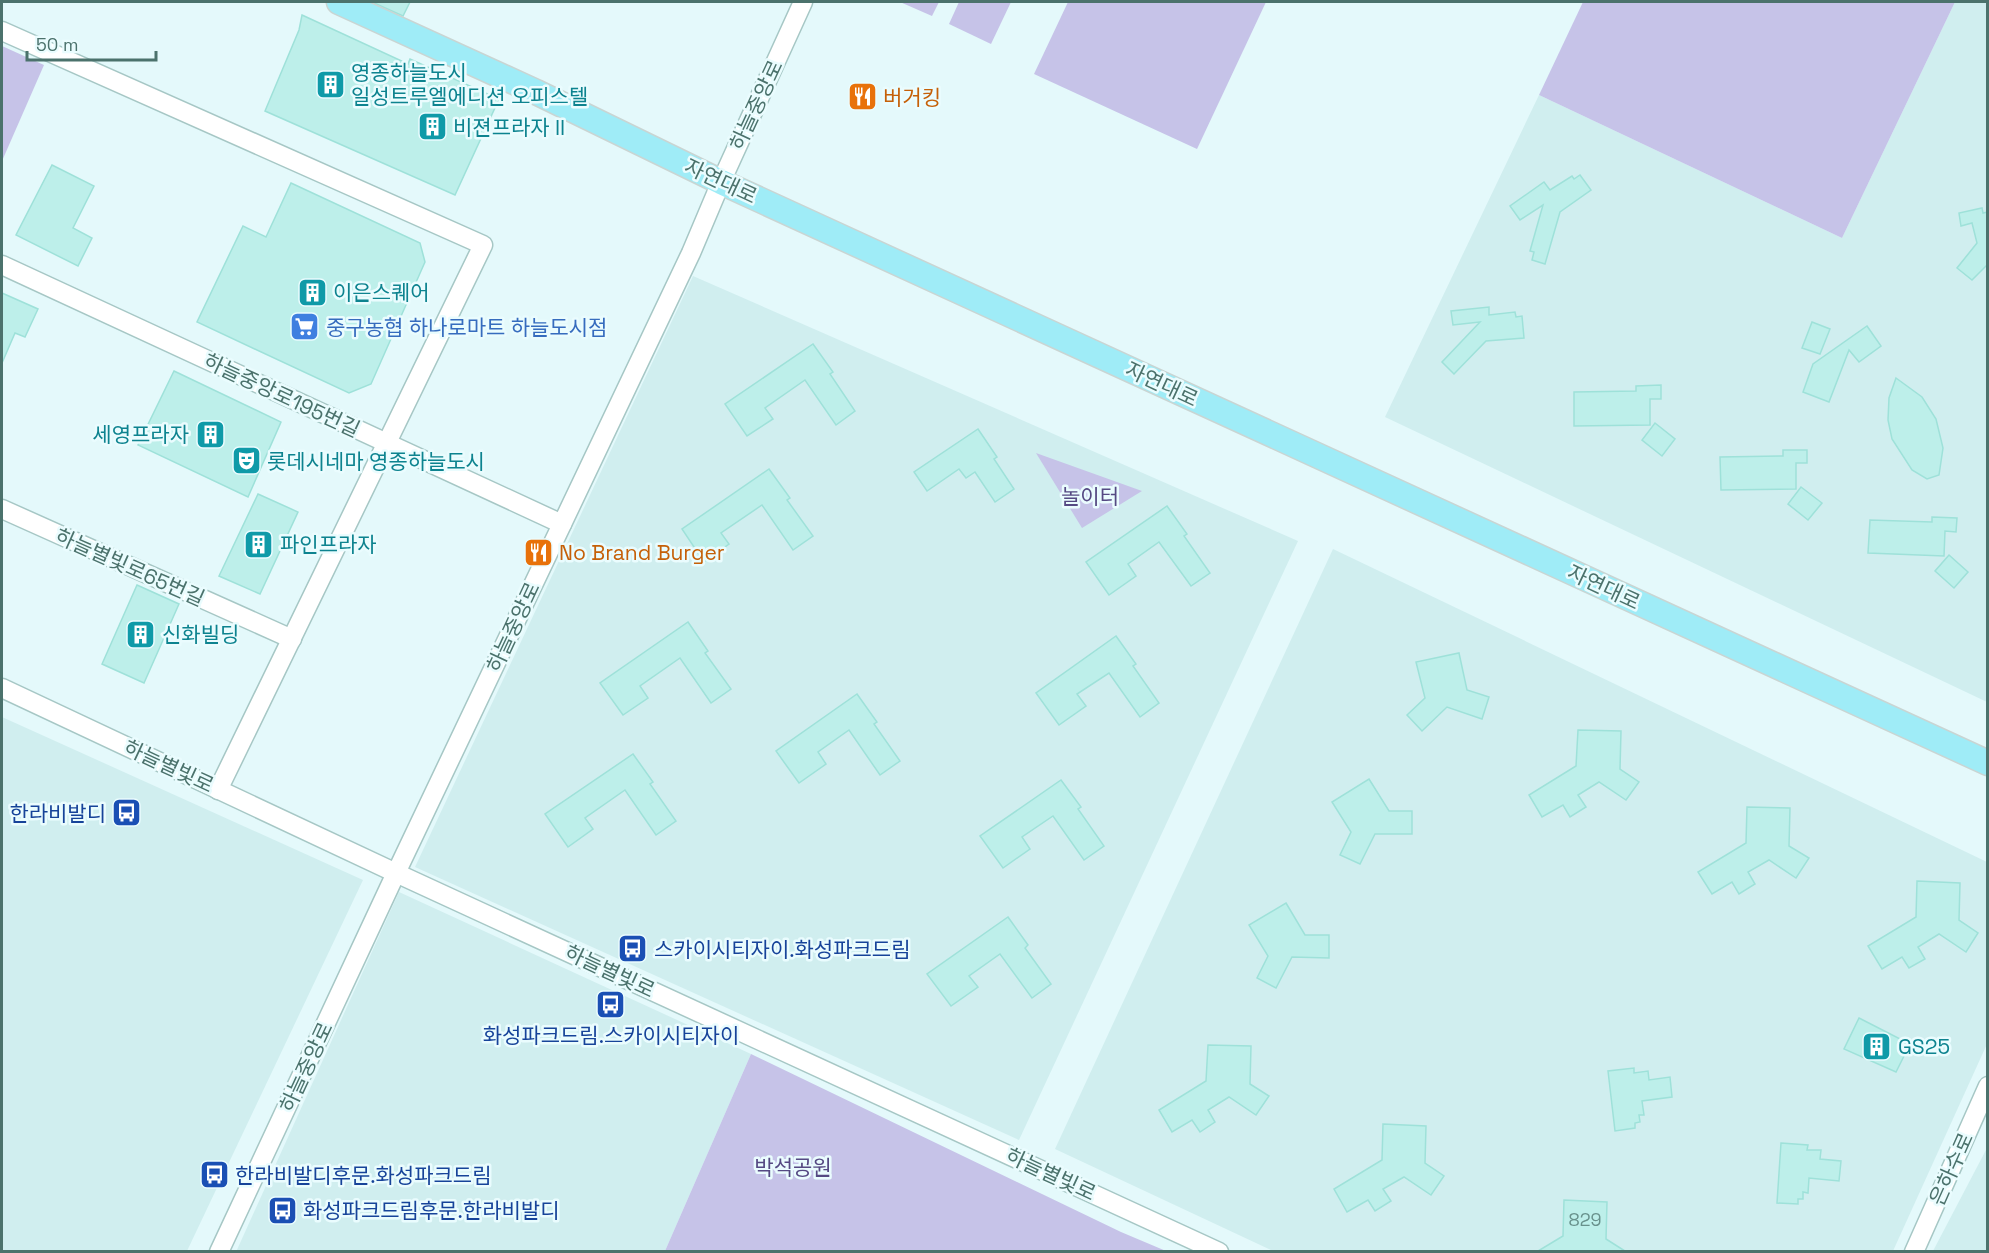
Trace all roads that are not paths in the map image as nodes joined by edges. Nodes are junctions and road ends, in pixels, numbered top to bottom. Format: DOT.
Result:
graph roads {
  1 [pos="339,2"];
  2 [pos="803,2"];
  3 [pos="2,31"];
  4 [pos="721,182"];
  5 [pos="2,265"];
  6 [pos="386,443"];
  7 [pos="2,509"];
  8 [pos="562,524"];
  9 [pos="292,639"];
  10 [pos="2,688"];
  11 [pos="1988,763"];
  12 [pos="219,790"];
  13 [pos="396,873"];
  14 [pos="1988,1086"];
  15 [pos="219,1251"];
  16 [pos="1219,1251"];
  17 [pos="1914,1251"];
  1 -- 4 [label="main road, 자연대로"];
  2 -- 4 [label="street, 하늘중앙로"];
  3 -- 6 [label="street"];
  4 -- 8 [label="street, 하늘중앙로"];
  4 -- 11 [label="main road, 자연대로"];
  5 -- 6 [label="street, 하늘중앙로195번길"];
  6 -- 8 [label="street, 하늘중앙로195번길"];
  6 -- 9 [label="street"];
  7 -- 9 [label="street, 하늘별빛로65번길"];
  8 -- 13 [label="street, 하늘중앙로"];
  9 -- 12 [label="street"];
  10 -- 12 [label="street, 하늘별빛로"];
  12 -- 13 [label="street, 하늘별빛로"];
  13 -- 15 [label="street, 하늘중앙로"];
  13 -- 16 [label="street, 하늘별빛로"];
  14 -- 17 [label="street, 은하수로"];
}
